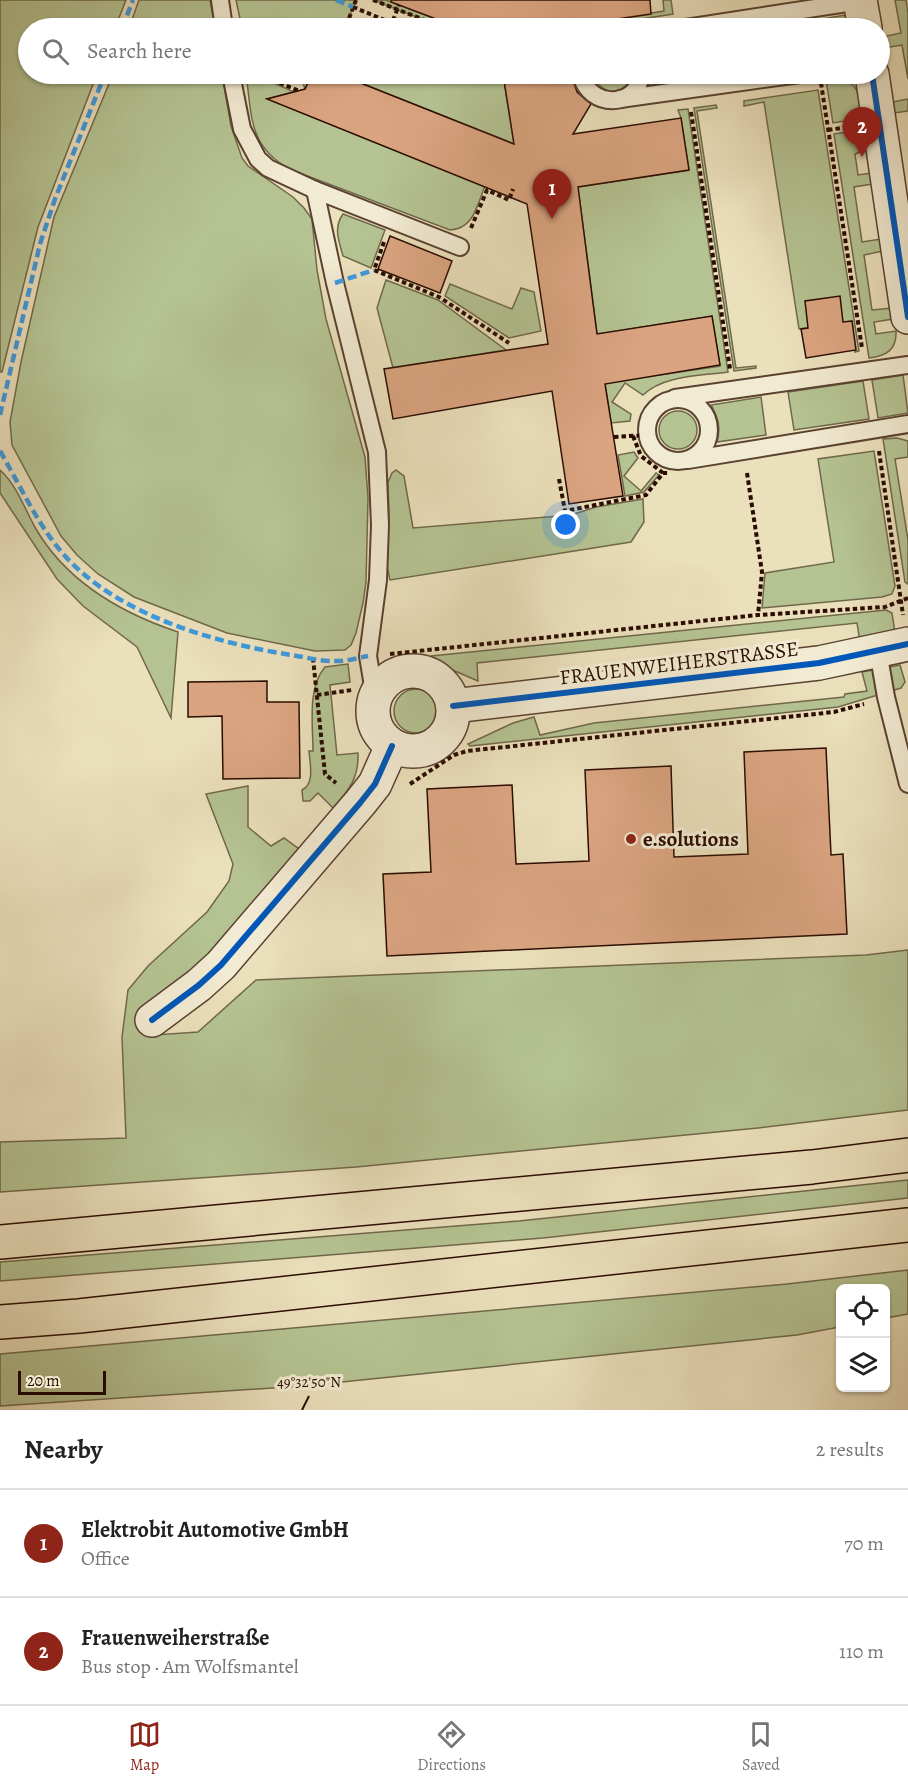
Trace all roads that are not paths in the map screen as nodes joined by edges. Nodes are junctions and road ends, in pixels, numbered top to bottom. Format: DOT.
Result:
graph roads {
  1 [pos="220,0"];
  2 [pos="860,0"];
  3 [pos="223,18"];
  4 [pos="748,18"];
  5 [pos="863,18"];
  6 [pos="233,84"];
  7 [pos="584,84"];
  8 [pos="638,84"];
  9 [pos="729,84"];
  10 [pos="873,84"];
  11 [pos="620,99"];
  12 [pos="315,190"];
  13 [pos="460,247"];
  14 [pos="908,317"];
  15 [pos="908,365"];
  16 [pos="675,398"];
  17 [pos="908,424"];
  18 [pos="688,460"];
  19 [pos="893,648"];
  20 [pos="376,689"];
  21 [pos="453,706"];
  22 [pos="392,746"];
  23 [pos="908,784"];
  24 [pos="152,1020"];
  25 [pos="908,1155"];
  26 [pos="908,1225"];
  27 [pos="0,1242"];
  28 [pos="0,1322"];
  1 -- 3 [label="lane"];
  2 -- 4 [label="lane"];
  2 -- 5 [label="street"];
  6 -- 12 [label="lane"];
  7 -- 11 [label="lane"];
  8 -- 11 [label="lane"];
  9 -- 11 [label="lane"];
  10 -- 14 [label="street"];
  12 -- 13 [label="lane"];
  12 -- 20 [label="lane"];
  15 -- 16 [label="lane"];
  16 -- 18 [label="lane"];
  16 -- 18 [label="lane"];
  17 -- 18 [label="lane"];
  19 -- 21 [label="street, FRAUENWEIHERSTRASSE"];
  19 -- 23 [label="lane"];
  20 -- 21 [label="street"];
  20 -- 22 [label="street"];
  21 -- 22 [label="street"];
  22 -- 24 [label="street"];
  25 -- 27 [label="highway"];
  26 -- 28 [label="highway"];
}
